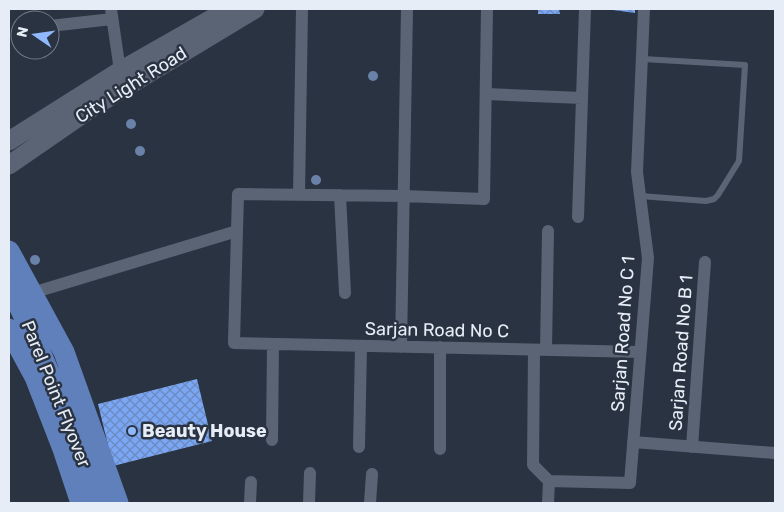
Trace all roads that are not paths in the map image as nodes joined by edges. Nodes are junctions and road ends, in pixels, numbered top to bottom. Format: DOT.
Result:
graph roads {
  1 [pos="228,9"];
  2 [pos="255,9"];
  3 [pos="302,9"];
  4 [pos="407,9"];
  5 [pos="487,9"];
  6 [pos="585,9"];
  7 [pos="644,9"];
  8 [pos="112,14"];
  9 [pos="60,24"];
  10 [pos="643,59"];
  11 [pos="120,71"];
  12 [pos="486,94"];
  13 [pos="582,98"];
  14 [pos="9,141"];
  15 [pos="9,164"];
  16 [pos="299,195"];
  17 [pos="340,195"];
  18 [pos="403,196"];
  19 [pos="640,196"];
  20 [pos="578,217"];
  21 [pos="237,231"];
  22 [pos="548,231"];
  23 [pos="9,251"];
  24 [pos="705,262"];
  25 [pos="9,286"];
  26 [pos="32,293"];
  27 [pos="345,293"];
  28 [pos="9,329"];
  29 [pos="9,344"];
  30 [pos="273,344"];
  31 [pos="361,346"];
  32 [pos="401,347"];
  33 [pos="440,347"];
  34 [pos="540,350"];
  35 [pos="640,352"];
  36 [pos="272,440"];
  37 [pos="633,442"];
  38 [pos="360,447"];
  39 [pos="692,447"];
  40 [pos="440,448"];
  41 [pos="775,453"];
  42 [pos="310,473"];
  43 [pos="372,474"];
  44 [pos="549,481"];
  45 [pos="251,482"];
  46 [pos="72,503"];
  47 [pos="80,503"];
  48 [pos="99,503"];
  49 [pos="118,503"];
  50 [pos="250,503"];
  51 [pos="309,503"];
  52 [pos="370,503"];
  53 [pos="548,503"];
  1 -- 11 [label="main road"];
  2 -- 15 [label="main road, City Light Road"];
  3 -- 16 [label="street"];
  4 -- 18 [label="street"];
  5 -- 12 [label="street"];
  6 -- 13 [label="street"];
  7 -- 10 [label="street, Sarjan Road No C 1"];
  8 -- 9 [label="street"];
  8 -- 11 [label="street"];
  10 -- 19 [label="street, Sarjan Road No C 1"];
  10 -- 19 [label="lane"];
  11 -- 14 [label="main road"];
  12 -- 13 [label="street"];
  12 -- 18 [label="street"];
  13 -- 20 [label="street"];
  16 -- 17 [label="street"];
  16 -- 21 [label="street"];
  17 -- 18 [label="street"];
  17 -- 27 [label="street"];
  18 -- 32 [label="street"];
  19 -- 35 [label="street, Sarjan Road No C 1"];
  21 -- 26 [label="street"];
  21 -- 30 [label="street, Sarjan Road No C"];
  22 -- 34 [label="street"];
  23 -- 26 [label="main road"];
  24 -- 39 [label="street, Sarjan Road No B 1"];
  25 -- 48 [label="main road, Parel Point Flyover"];
  26 -- 49 [label="main road"];
  28 -- 47 [label="main road, Parel Point Flyover"];
  29 -- 46 [label="main road"];
  30 -- 31 [label="street, Sarjan Road No C"];
  30 -- 36 [label="street"];
  31 -- 32 [label="street, Sarjan Road No C"];
  31 -- 38 [label="street"];
  32 -- 33 [label="street, Sarjan Road No C"];
  33 -- 34 [label="street, Sarjan Road No C"];
  33 -- 40 [label="street"];
  34 -- 35 [label="street, Sarjan Road No C"];
  34 -- 44 [label="street"];
  35 -- 37 [label="street, Sarjan Road No C 1"];
  37 -- 39 [label="street"];
  37 -- 44 [label="street, Sarjan Road No C 1"];
  39 -- 41 [label="street"];
  42 -- 51 [label="street"];
  43 -- 52 [label="street"];
  44 -- 53 [label="street"];
  45 -- 50 [label="street"];
}
